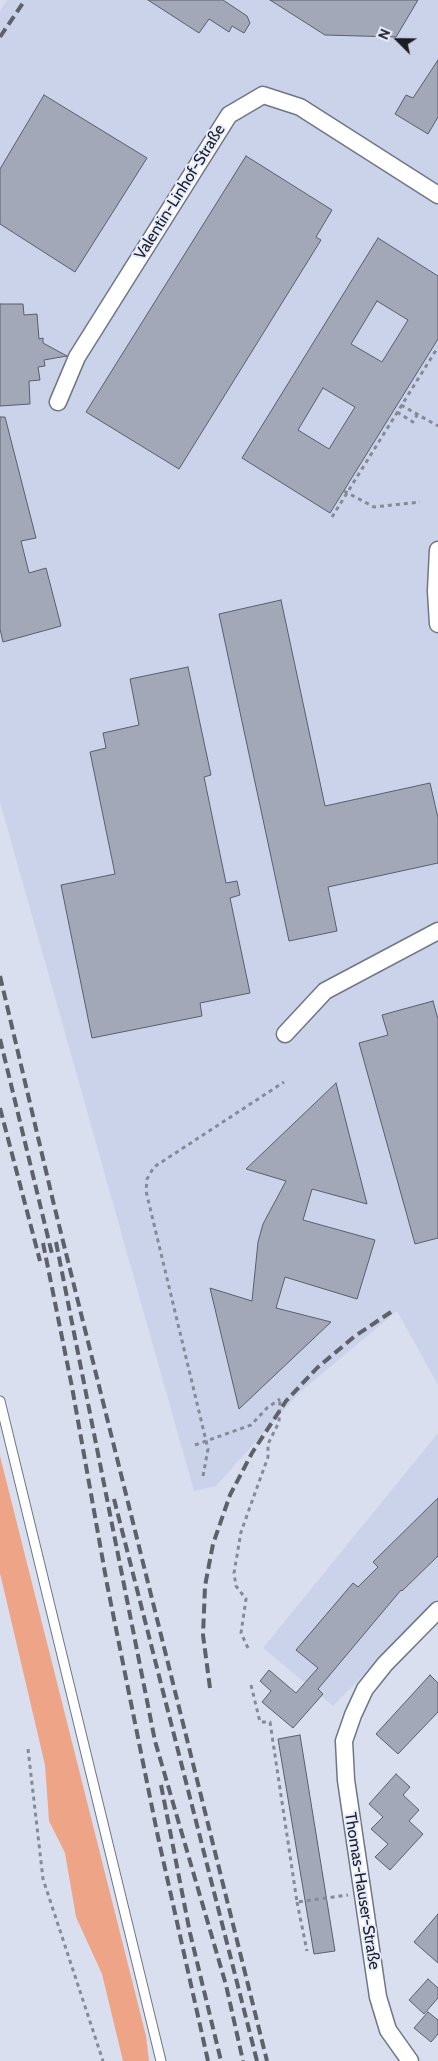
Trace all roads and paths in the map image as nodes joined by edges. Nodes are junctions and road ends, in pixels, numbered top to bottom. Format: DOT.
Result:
graph roads {
  1 [pos="438,195"];
  2 [pos="438,346"];
  3 [pos="58,402"];
  4 [pos="401,405"];
  5 [pos="397,412"];
  6 [pos="418,415"];
  7 [pos="438,426"];
  8 [pos="345,492"];
  9 [pos="420,502"];
  10 [pos="332,517"];
  11 [pos="438,550"];
  12 [pos="438,624"];
  13 [pos="438,931"];
  14 [pos="285,1034"];
  15 [pos="284,1082"];
  16 [pos="0,1401"];
  17 [pos="206,1441"];
  18 [pos="195,1445"];
  19 [pos="203,1476"];
  20 [pos="438,1610"];
  21 [pos="248,1648"];
  22 [pos="251,1684"];
  23 [pos="28,1749"];
  24 [pos="361,1893"];
  25 [pos="297,1902"];
  26 [pos="307,1952"];
  27 [pos="103,2061"];
  28 [pos="161,2061"];
  29 [pos="410,2061"];
  1 -- 3 [label="street, Valentin-Linhof-Straße"];
  2 -- 4 [label="path"];
  4 -- 5 [label="path"];
  4 -- 6 [label="path"];
  5 -- 6 [label="path"];
  5 -- 8 [label="path"];
  6 -- 7 [label="path"];
  8 -- 9 [label="path"];
  8 -- 10 [label="path"];
  11 -- 12 [label="street"];
  13 -- 14 [label="street"];
  15 -- 17 [label="path"];
  16 -- 28 [label="lane"];
  17 -- 18 [label="path"];
  17 -- 19 [label="path"];
  17 -- 21 [label="path"];
  20 -- 24 [label="street, Thomas-Hauser-Straße"];
  22 -- 25 [label="path"];
  23 -- 27 [label="path"];
  24 -- 25 [label="path"];
  24 -- 29 [label="street, Thomas-Hauser-Straße"];
  25 -- 26 [label="path"];
}
